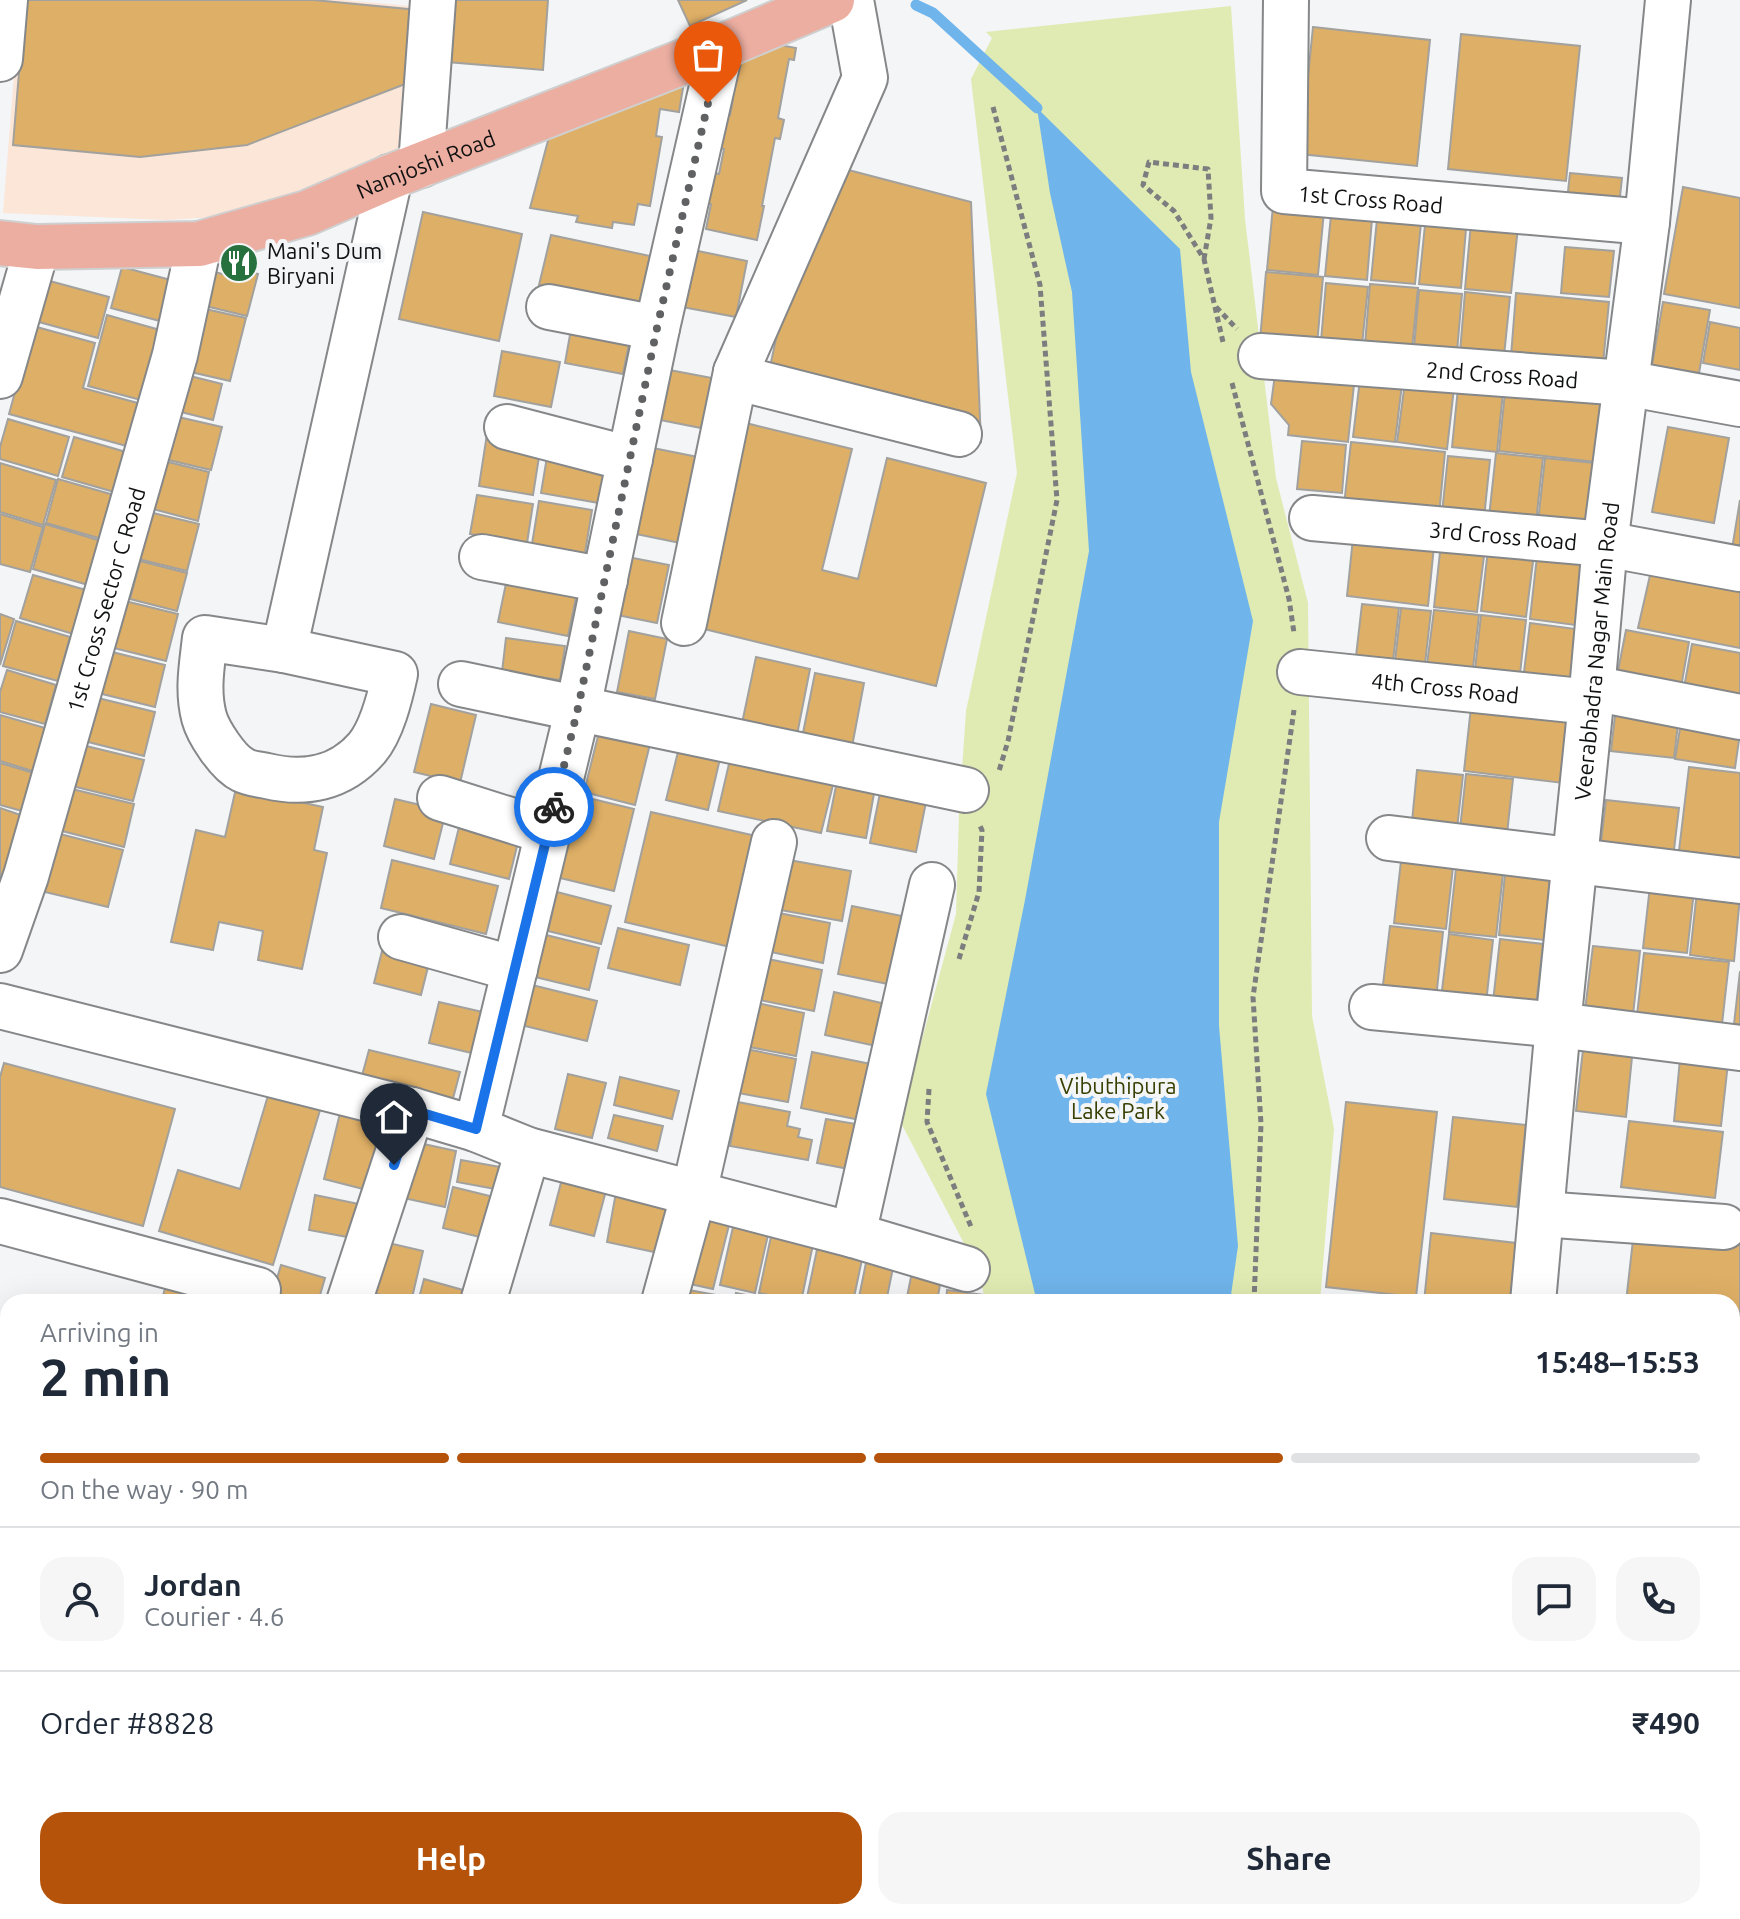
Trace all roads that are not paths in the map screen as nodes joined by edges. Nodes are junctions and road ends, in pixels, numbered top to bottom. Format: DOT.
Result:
graph roads {
  1 [pos="5,0"];
  2 [pos="433,0"];
  3 [pos="832,0"];
  4 [pos="851,0"];
  5 [pos="1286,0"];
  6 [pos="1668,0"];
  7 [pos="721,47"];
  8 [pos="0,59"];
  9 [pos="406,171"];
  10 [pos="1647,222"];
  11 [pos="199,244"];
  12 [pos="19,245"];
  13 [pos="549,307"];
  14 [pos="657,328"];
  15 [pos="1239,362"];
  16 [pos="736,372"];
  17 [pos="0,376"];
  18 [pos="1625,383"];
  19 [pos="1740,404"];
  20 [pos="507,427"];
  21 [pos="959,434"];
  22 [pos="630,459"];
  23 [pos="1312,518"];
  24 [pos="1605,544"];
  25 [pos="482,557"];
  26 [pos="1740,569"];
  27 [pos="605,580"];
  28 [pos="684,623"];
  29 [pos="284,650"];
  30 [pos="1300,672"];
  31 [pos="461,684"];
  32 [pos="1591,695"];
  33 [pos="578,708"];
  34 [pos="1740,717"];
  35 [pos="440,798"];
  36 [pos="982,805"];
  37 [pos="548,832"];
  38 [pos="1389,838"];
  39 [pos="774,842"];
  40 [pos="1574,861"];
  41 [pos="1740,881"];
  42 [pos="932,885"];
  43 [pos="401,937"];
  44 [pos="0,950"];
  45 [pos="515,969"];
  46 [pos="0,1006"];
  47 [pos="1372,1007"];
  48 [pos="1558,1025"];
  49 [pos="1740,1048"];
  50 [pos="412,1110"];
  51 [pos="476,1129"];
  52 [pos="528,1150"];
  53 [pos="694,1193"];
  54 [pos="1541,1214"];
  55 [pos="0,1221"];
  56 [pos="1724,1227"];
  57 [pos="853,1235"];
  58 [pos="971,1253"];
  59 [pos="258,1290"];
  60 [pos="352,1294"];
  61 [pos="485,1294"];
  62 [pos="666,1294"];
  63 [pos="1534,1294"];
  1 -- 8 [label="street"];
  2 -- 9 [label="street"];
  3 -- 7 [label="main road, Namjoshi Road"];
  4 -- 16 [label="street"];
  5 -- 10 [label="street, 1st Cross Road"];
  6 -- 10 [label="street, Veerabhadra Nagar Main Road"];
  7 -- 9 [label="main road, Namjoshi Road"];
  7 -- 14 [label="street"];
  9 -- 11 [label="main road, Namjoshi Road"];
  9 -- 29 [label="street"];
  10 -- 18 [label="street, Veerabhadra Nagar Main Road"];
  11 -- 12 [label="main road, Namjoshi Road"];
  11 -- 44 [label="street, 1st Cross Sector C Road"];
  12 -- 17 [label="street"];
  13 -- 14 [label="street"];
  14 -- 22 [label="street"];
  15 -- 18 [label="street, 2nd Cross Road"];
  16 -- 21 [label="street"];
  16 -- 28 [label="street"];
  18 -- 19 [label="street, 2nd Cross Road"];
  18 -- 24 [label="street, Veerabhadra Nagar Main Road"];
  20 -- 22 [label="street"];
  22 -- 27 [label="street"];
  23 -- 24 [label="street, 3rd Cross Road"];
  24 -- 26 [label="street, 3rd Cross Road"];
  24 -- 32 [label="street, Veerabhadra Nagar Main Road"];
  25 -- 27 [label="street"];
  27 -- 33 [label="street"];
  29 -- 29 [label="street"];
  30 -- 32 [label="street, 4th Cross Road"];
  31 -- 33 [label="street"];
  32 -- 34 [label="street, 4th Cross Road"];
  32 -- 40 [label="street, Veerabhadra Nagar Main Road"];
  33 -- 36 [label="street"];
  33 -- 37 [label="street"];
  35 -- 37 [label="street"];
  37 -- 45 [label="street"];
  38 -- 40 [label="street"];
  39 -- 53 [label="street"];
  40 -- 41 [label="street"];
  40 -- 48 [label="street, Veerabhadra Nagar Main Road"];
  42 -- 57 [label="street"];
  43 -- 45 [label="street"];
  45 -- 51 [label="street"];
  46 -- 50 [label="street"];
  47 -- 48 [label="street"];
  48 -- 49 [label="street"];
  48 -- 54 [label="street, Veerabhadra Nagar Main Road"];
  50 -- 51 [label="street"];
  50 -- 60 [label="street"];
  51 -- 52 [label="street"];
  52 -- 53 [label="street"];
  52 -- 61 [label="street"];
  53 -- 57 [label="street"];
  53 -- 62 [label="street"];
  54 -- 56 [label="street"];
  54 -- 63 [label="street, Veerabhadra Nagar Main Road"];
  55 -- 59 [label="street"];
  57 -- 58 [label="street"];
}
